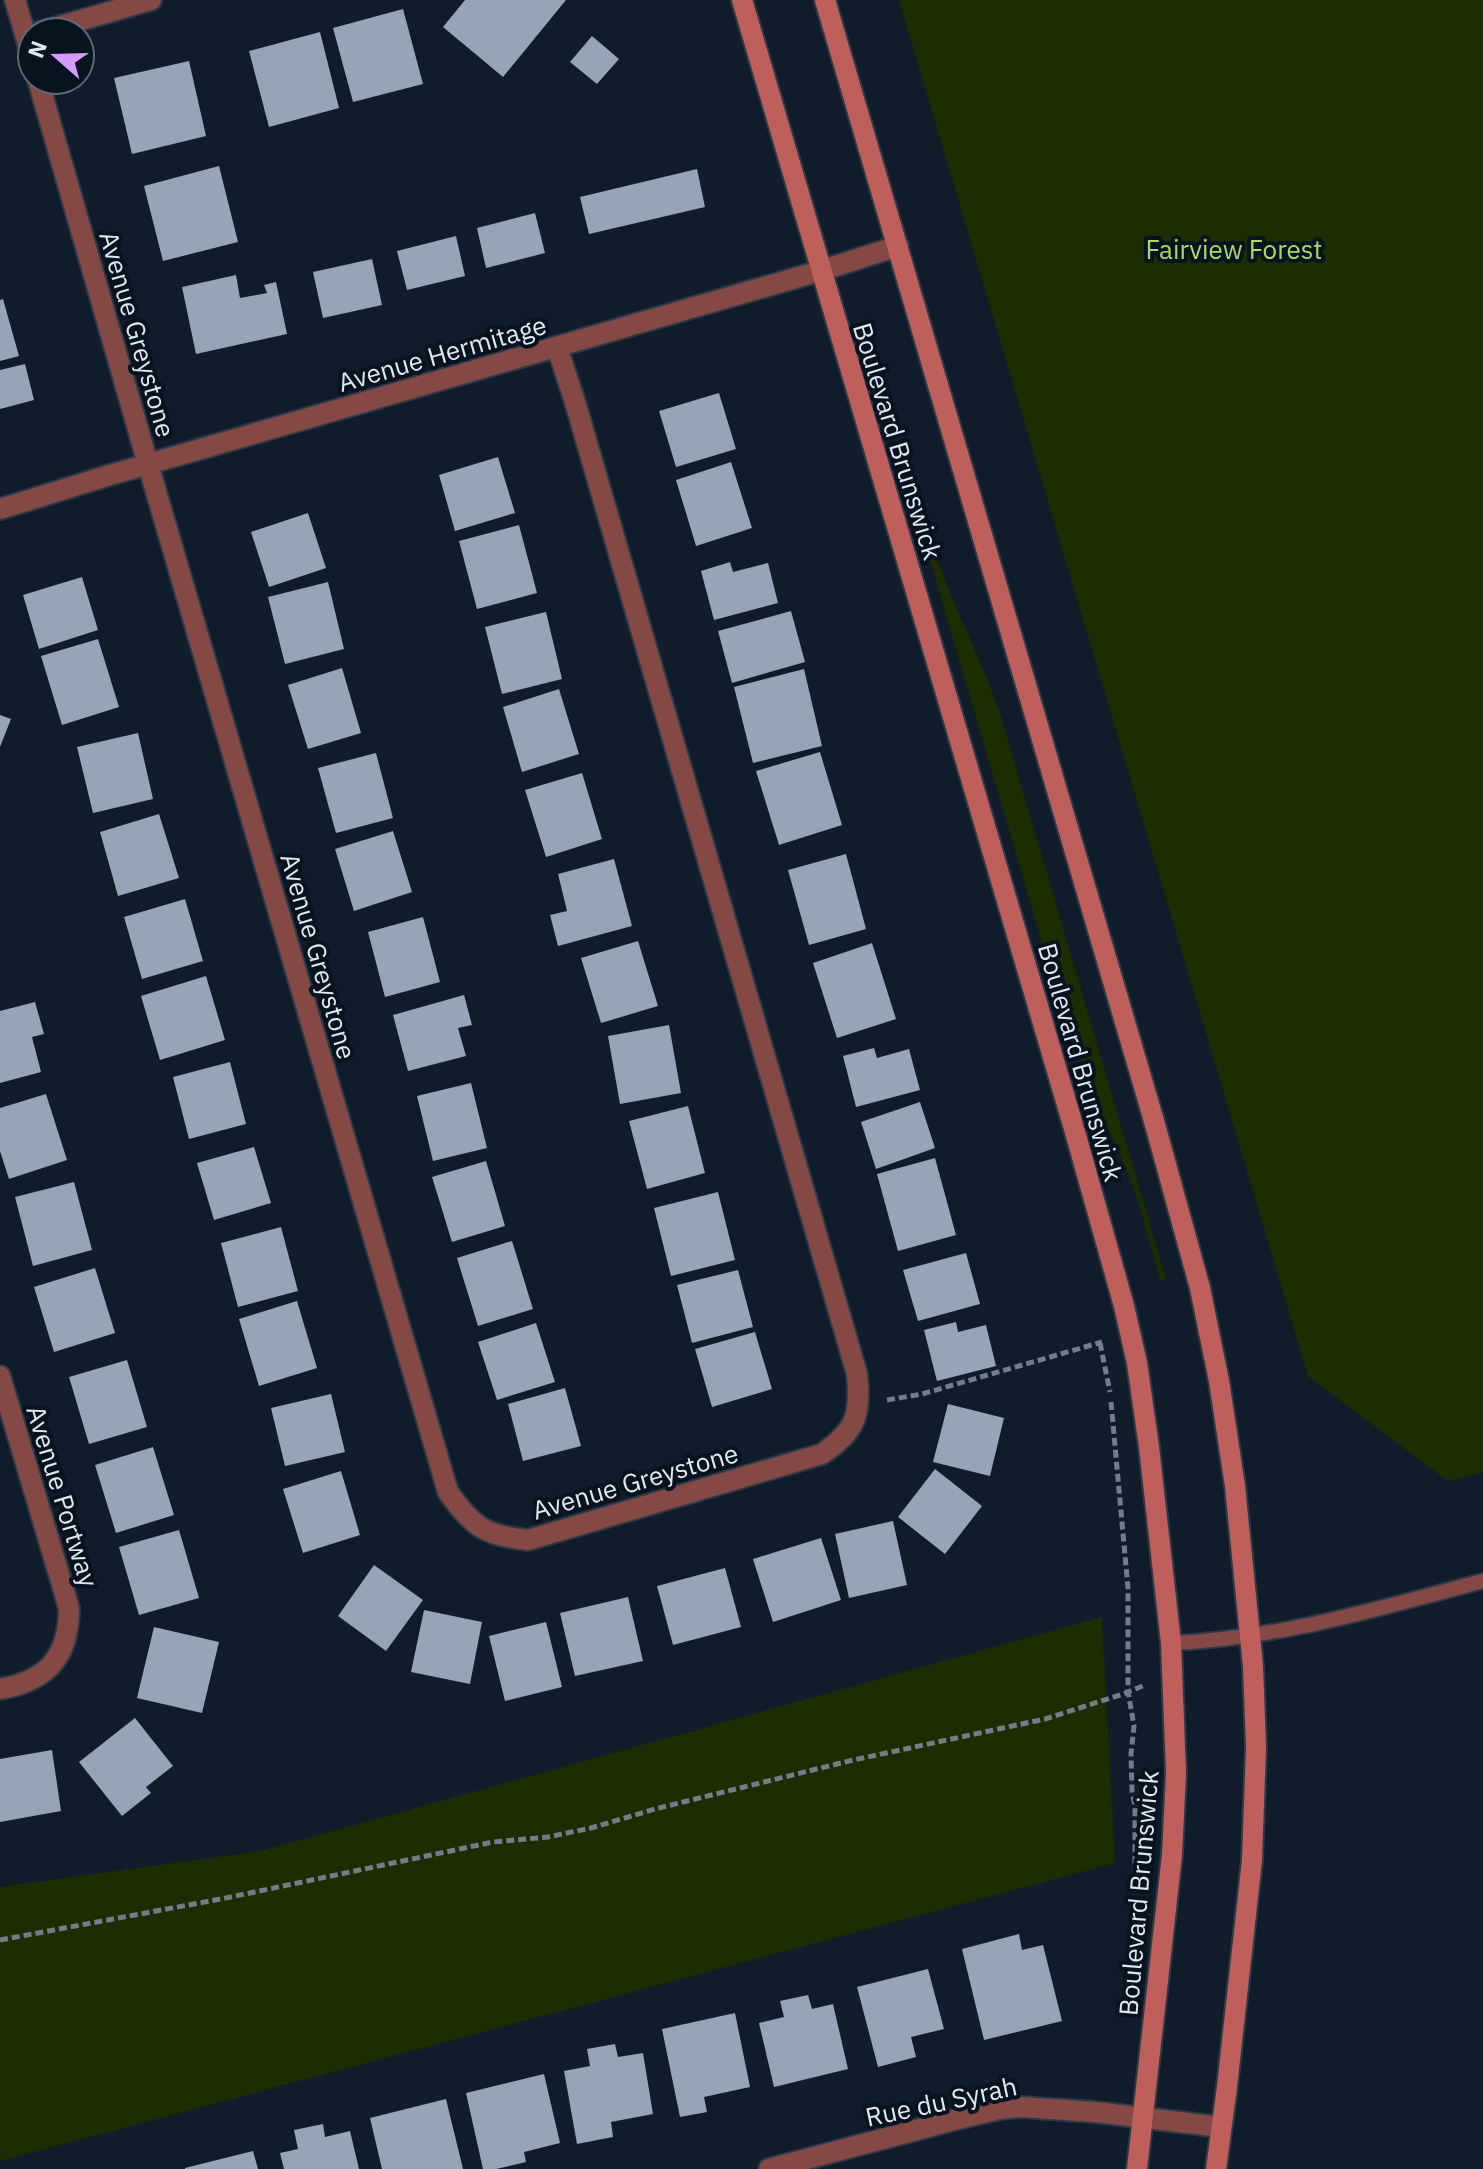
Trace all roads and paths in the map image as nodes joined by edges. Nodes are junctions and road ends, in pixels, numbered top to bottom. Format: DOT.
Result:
graph roads {
  1 [pos="151,0"];
  2 [pos="742,0"];
  3 [pos="825,0"];
  4 [pos="95,16"];
  5 [pos="43,96"];
  6 [pos="898,246"];
  7 [pos="820,271"];
  8 [pos="557,347"];
  9 [pos="148,464"];
  10 [pos="0,509"];
  11 [pos="1109,1341"];
  12 [pos="1100,1343"];
  13 [pos="0,1376"];
  14 [pos="887,1400"];
  15 [pos="1483,1581"];
  16 [pos="1251,1635"];
  17 [pos="1171,1643"];
  18 [pos="1173,1677"];
  19 [pos="0,1689"];
  20 [pos="1128,1691"];
  21 [pos="1135,1880"];
  22 [pos="0,1940"];
  23 [pos="1143,2118"];
  24 [pos="1221,2127"];
  25 [pos="769,2169"];
  26 [pos="1137,2169"];
  27 [pos="1216,2169"];
  1 -- 4 [label="street"];
  2 -- 7 [label="street, Boulevard Brunswick"];
  3 -- 6 [label="street, Boulevard Brunswick"];
  5 -- 9 [label="street, Avenue Greystone"];
  6 -- 7 [label="street, Avenue Hermitage"];
  6 -- 16 [label="street, Boulevard Brunswick"];
  7 -- 8 [label="street, Avenue Hermitage"];
  7 -- 17 [label="street, Boulevard Brunswick"];
  8 -- 9 [label="street, Avenue Hermitage"];
  8 -- 9 [label="street, Avenue Greystone"];
  9 -- 10 [label="street, Avenue Hermitage"];
  11 -- 12 [label="path"];
  12 -- 14 [label="path"];
  12 -- 20 [label="path"];
  13 -- 19 [label="street, Avenue Portway"];
  15 -- 16 [label="lane"];
  16 -- 17 [label="lane"];
  16 -- 24 [label="street, Boulevard Brunswick"];
  17 -- 18 [label="street, Boulevard Brunswick"];
  18 -- 20 [label="path"];
  18 -- 23 [label="street, Boulevard Brunswick"];
  20 -- 21 [label="path"];
  20 -- 22 [label="path"];
  23 -- 24 [label="street, Rue du Syrah"];
  23 -- 25 [label="street, Rue du Syrah"];
  23 -- 26 [label="street, Boulevard Brunswick"];
  24 -- 27 [label="street, Boulevard Brunswick"];
}
